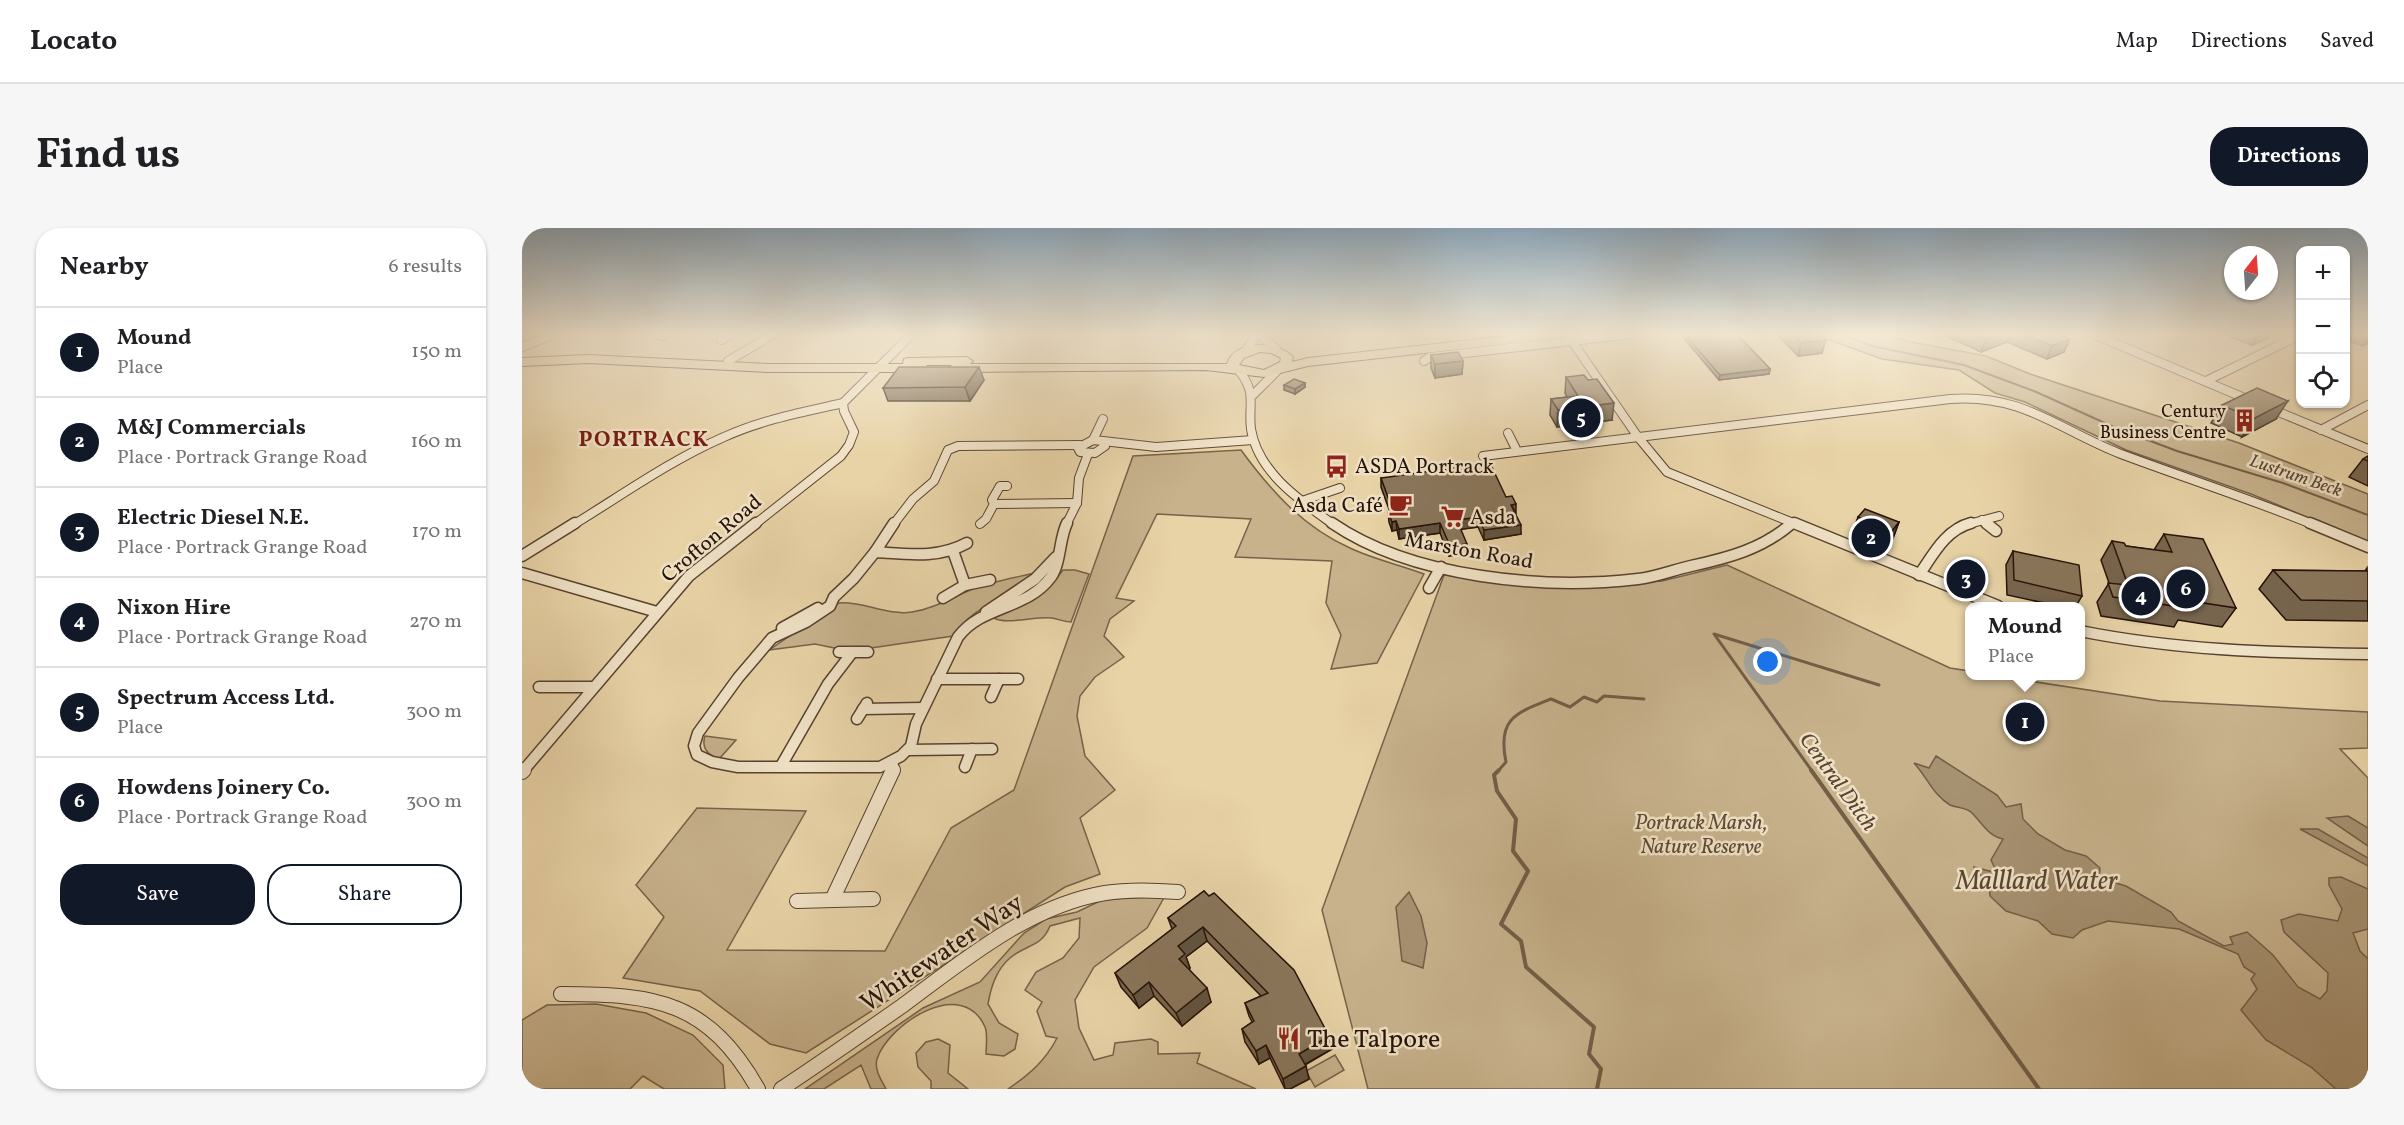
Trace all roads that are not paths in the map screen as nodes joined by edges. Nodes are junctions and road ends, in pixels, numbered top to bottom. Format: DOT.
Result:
graph roads {
  1 [pos="872,374"];
  2 [pos="1242,374"];
  3 [pos="1275,374"];
  4 [pos="1594,374"];
  5 [pos="2190,374"];
  6 [pos="2220,374"];
  7 [pos="2206,381"];
  8 [pos="1253,395"];
  9 [pos="843,403"];
  10 [pos="2368,405"];
  11 [pos="1103,419"];
  12 [pos="2321,430"];
  13 [pos="1508,433"];
  14 [pos="1638,438"];
  15 [pos="1093,440"];
  16 [pos="1253,440"];
  17 [pos="1080,445"];
  18 [pos="1102,446"];
  19 [pos="2368,449"];
  20 [pos="1517,451"];
  21 [pos="1088,454"];
  22 [pos="1483,456"];
  23 [pos="1007,486"];
  24 [pos="1340,488"];
  25 [pos="1302,501"];
  26 [pos="1077,503"];
  27 [pos="994,504"];
  28 [pos="1999,516"];
  29 [pos="1982,520"];
  30 [pos="980,524"];
  31 [pos="1791,524"];
  32 [pos="1996,531"];
  33 [pos="967,543"];
  34 [pos="2368,547"];
  35 [pos="953,551"];
  36 [pos="875,552"];
  37 [pos="522,556"];
  38 [pos="1441,567"];
  39 [pos="522,573"];
  40 [pos="1919,575"];
  41 [pos="990,580"];
  42 [pos="965,585"];
  43 [pos="1429,588"];
  44 [pos="943,598"];
  45 [pos="1988,602"];
  46 [pos="657,612"];
  47 [pos="2085,632"];
  48 [pos="868,652"];
  49 [pos="2368,654"];
  50 [pos="937,679"];
  51 [pos="999,680"];
  52 [pos="1018,680"];
  53 [pos="539,687"];
  54 [pos="593,687"];
  55 [pos="991,697"];
  56 [pos="923,708"];
  57 [pos="857,719"];
  58 [pos="972,749"];
  59 [pos="993,749"];
  60 [pos="909,750"];
  61 [pos="892,762"];
  62 [pos="781,766"];
  63 [pos="965,767"];
  64 [pos="524,768"];
  65 [pos="1178,892"];
  66 [pos="873,899"];
  67 [pos="832,900"];
  68 [pos="797,901"];
  69 [pos="561,994"];
  70 [pos="758,1089"];
  71 [pos="781,1089"];
  1 -- 9 [label="street"];
  2 -- 8 [label="street"];
  3 -- 8 [label="street"];
  4 -- 14 [label="street"];
  5 -- 7 [label="street"];
  6 -- 7 [label="street"];
  7 -- 12 [label="street"];
  8 -- 16 [label="street, Marston Road"];
  9 -- 37 [label="street"];
  9 -- 46 [label="street, Crofton Road"];
  10 -- 12 [label="street"];
  11 -- 15 [label="street"];
  12 -- 19 [label="street"];
  13 -- 20 [label="street"];
  14 -- 20 [label="street"];
  14 -- 31 [label="street"];
  14 -- 34 [label="street"];
  15 -- 17 [label="street"];
  15 -- 18 [label="street"];
  16 -- 18 [label="street"];
  16 -- 25 [label="street, Marston Road"];
  17 -- 21 [label="street"];
  17 -- 36 [label="street"];
  18 -- 21 [label="street"];
  20 -- 22 [label="street"];
  21 -- 26 [label="street"];
  23 -- 27 [label="street"];
  24 -- 25 [label="street"];
  25 -- 38 [label="street, Marston Road"];
  26 -- 27 [label="street"];
  26 -- 50 [label="street"];
  27 -- 30 [label="street"];
  28 -- 29 [label="street"];
  29 -- 32 [label="street"];
  29 -- 40 [label="street"];
  31 -- 38 [label="street, Marston Road"];
  31 -- 40 [label="street"];
  33 -- 35 [label="street"];
  35 -- 36 [label="street"];
  35 -- 42 [label="street"];
  36 -- 62 [label="street"];
  38 -- 43 [label="street"];
  39 -- 46 [label="street"];
  40 -- 45 [label="street"];
  41 -- 42 [label="street"];
  42 -- 44 [label="street"];
  46 -- 54 [label="street, Crofton Road"];
  47 -- 49 [label="street"];
  48 -- 62 [label="street"];
  50 -- 51 [label="street"];
  50 -- 56 [label="street"];
  51 -- 52 [label="street"];
  51 -- 55 [label="street"];
  53 -- 54 [label="street"];
  54 -- 64 [label="street, Crofton Road"];
  56 -- 57 [label="street"];
  56 -- 60 [label="street"];
  58 -- 59 [label="street"];
  58 -- 60 [label="street"];
  58 -- 63 [label="street"];
  60 -- 61 [label="street"];
  61 -- 62 [label="street"];
  61 -- 67 [label="street"];
  65 -- 71 [label="street, Whitewater Way"];
  66 -- 67 [label="street"];
  67 -- 68 [label="street"];
  69 -- 70 [label="street"];
}
